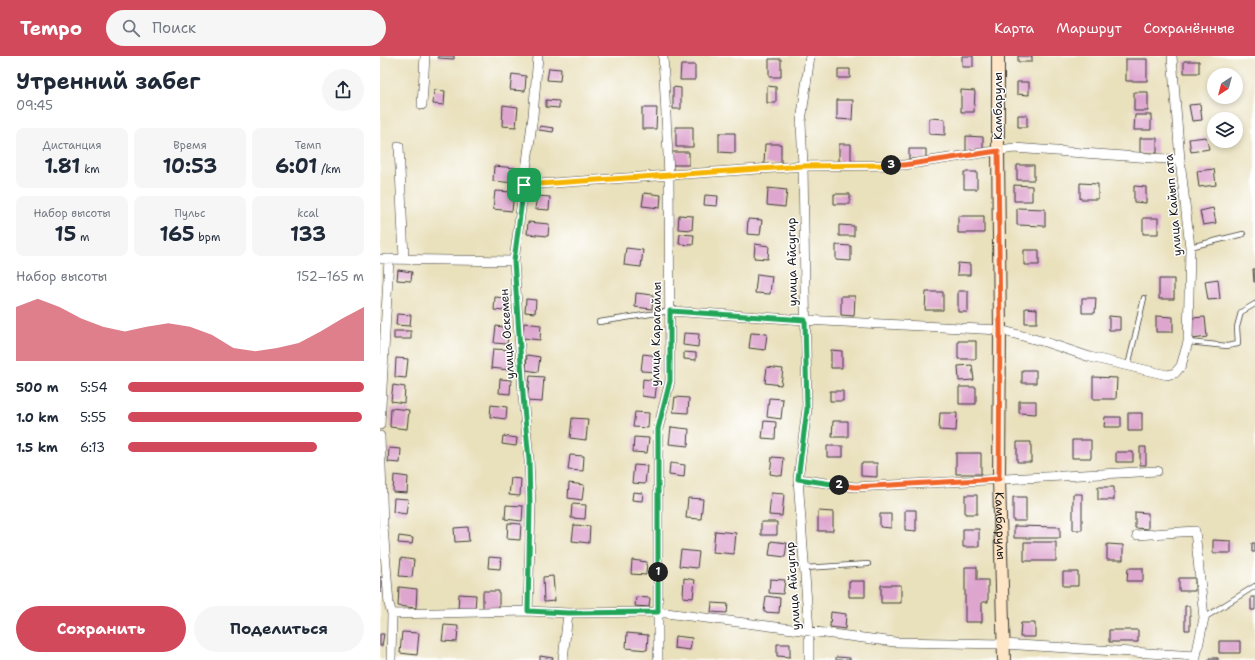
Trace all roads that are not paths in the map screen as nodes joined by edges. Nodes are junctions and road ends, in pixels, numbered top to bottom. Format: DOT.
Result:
graph roads {
  1 [pos="425,56"];
  2 [pos="538,56"];
  3 [pos="663,56"];
  4 [pos="810,56"];
  5 [pos="998,56"];
  6 [pos="1172,56"];
  7 [pos="422,105"];
  8 [pos="398,146"];
  9 [pos="998,151"];
  10 [pos="1180,160"];
  11 [pos="803,166"];
  12 [pos="669,175"];
  13 [pos="524,185"];
  14 [pos="1243,234"];
  15 [pos="1190,247"];
  16 [pos="384,259"];
  17 [pos="404,259"];
  18 [pos="514,261"];
  19 [pos="1144,298"];
  20 [pos="1255,304"];
  21 [pos="670,311"];
  22 [pos="805,320"];
  23 [pos="599,322"];
  24 [pos="1000,330"];
  25 [pos="1188,342"];
  26 [pos="1128,366"];
  27 [pos="380,425"];
  28 [pos="380,436"];
  29 [pos="1157,471"];
  30 [pos="798,479"];
  31 [pos="999,479"];
  32 [pos="1137,535"];
  33 [pos="868,564"];
  34 [pos="805,568"];
  35 [pos="1255,586"];
  36 [pos="385,604"];
  37 [pos="528,611"];
  38 [pos="658,612"];
  39 [pos="568,613"];
  40 [pos="392,614"];
  41 [pos="1204,618"];
  42 [pos="809,631"];
  43 [pos="1003,644"];
  44 [pos="1196,658"];
  45 [pos="391,660"];
  46 [pos="563,660"];
  47 [pos="658,660"];
  48 [pos="809,660"];
  49 [pos="1004,660"];
  1 -- 7 [label="street"];
  2 -- 13 [label="street, улица Оскемен"];
  3 -- 12 [label="street, улица Карагайлы"];
  4 -- 11 [label="street, улица Айсугир"];
  5 -- 9 [label="street, Камбарулы"];
  6 -- 10 [label="street, улица Кайып ата"];
  8 -- 17 [label="street"];
  9 -- 10 [label="street"];
  9 -- 11 [label="street"];
  9 -- 24 [label="street, Камбарулы"];
  10 -- 15 [label="street, улица Кайып ата"];
  11 -- 12 [label="street"];
  11 -- 22 [label="street, улица Айсугир"];
  12 -- 13 [label="street"];
  12 -- 21 [label="street, улица Карагайлы"];
  13 -- 18 [label="street, улица Оскемен"];
  14 -- 15 [label="lane"];
  15 -- 25 [label="street, улица Кайып ата"];
  16 -- 17 [label="street"];
  16 -- 27 [label="street"];
  17 -- 18 [label="street"];
  18 -- 37 [label="street, улица Оскемен"];
  19 -- 26 [label="lane"];
  20 -- 25 [label="lane"];
  21 -- 22 [label="street"];
  21 -- 23 [label="lane"];
  21 -- 38 [label="street, улица Карагайлы"];
  22 -- 24 [label="street"];
  22 -- 30 [label="street, улица Айсугир"];
  24 -- 26 [label="street"];
  24 -- 31 [label="street, Камбарулы"];
  25 -- 26 [label="street, улица Кайып ата"];
  28 -- 36 [label="street"];
  29 -- 31 [label="street"];
  30 -- 31 [label="street"];
  30 -- 34 [label="street, улица Айсугир"];
  31 -- 43 [label="street, Камбарулы"];
  32 -- 41 [label="street"];
  33 -- 34 [label="lane"];
  34 -- 42 [label="street, улица Айсугир"];
  35 -- 41 [label="lane"];
  36 -- 40 [label="street"];
  37 -- 39 [label="street"];
  37 -- 40 [label="street"];
  38 -- 39 [label="street"];
  38 -- 42 [label="street"];
  38 -- 47 [label="street, улица Карагайлы"];
  39 -- 46 [label="street"];
  40 -- 45 [label="street"];
  41 -- 44 [label="street"];
  42 -- 43 [label="street"];
  42 -- 48 [label="street, улица Айсугир"];
  43 -- 44 [label="street"];
  43 -- 49 [label="street, Камбарулы"];
}
